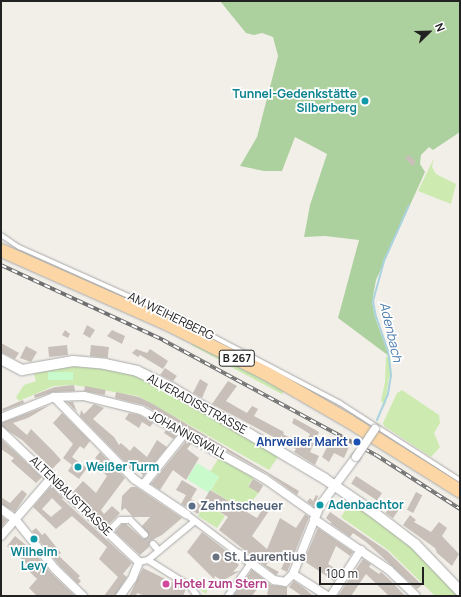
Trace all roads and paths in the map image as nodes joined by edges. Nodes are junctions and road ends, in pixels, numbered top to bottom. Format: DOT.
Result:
graph roads {
  1 [pos="2,235"];
  2 [pos="1,241"];
  3 [pos="1,250"];
  4 [pos="1,360"];
  5 [pos="54,397"];
  6 [pos="1,418"];
  7 [pos="376,427"];
  8 [pos="1,431"];
  9 [pos="185,433"];
  10 [pos="51,478"];
  11 [pos="460,480"];
  12 [pos="143,485"];
  13 [pos="334,486"];
  14 [pos="460,491"];
  15 [pos="1,509"];
  16 [pos="318,511"];
  17 [pos="186,514"];
  18 [pos="15,519"];
  19 [pos="195,521"];
  20 [pos="108,532"];
  21 [pos="145,535"];
  22 [pos="1,536"];
  23 [pos="153,544"];
  24 [pos="361,550"];
  25 [pos="159,551"];
  26 [pos="239,554"];
  27 [pos="148,560"];
  28 [pos="139,562"];
  29 [pos="251,563"];
  30 [pos="293,574"];
  31 [pos="460,591"];
  32 [pos="82,596"];
  33 [pos="120,596"];
  34 [pos="197,596"];
  35 [pos="228,596"];
  36 [pos="327,596"];
  37 [pos="331,596"];
  38 [pos="416,596"];
  1 -- 2 [label="lane"];
  1 -- 7 [label="lane, AM WEIHERBERG"];
  3 -- 14 [label="main road, B 267"];
  4 -- 13 [label="street, ALVERADISSTRASSE"];
  5 -- 6 [label="street, JOHANNISWALL"];
  5 -- 9 [label="street, JOHANNISWALL"];
  5 -- 12 [label="street"];
  7 -- 11 [label="lane, AM WEIHERBERG"];
  7 -- 13 [label="street, bridge"];
  8 -- 10 [label="street, ALTENBAUSTRASSE"];
  9 -- 12 [label="street"];
  9 -- 16 [label="street, JOHANNISWALL"];
  10 -- 18 [label="street"];
  10 -- 20 [label="street, ALTENBAUSTRASSE"];
  12 -- 17 [label="street"];
  13 -- 16 [label="street"];
  13 -- 31 [label="street, ALVERADISSTRASSE"];
  15 -- 18 [label="street"];
  16 -- 24 [label="street, JOHANNISWALL"];
  16 -- 30 [label="street"];
  17 -- 19 [label="street"];
  18 -- 22 [label="street"];
  18 -- 32 [label="street"];
  19 -- 25 [label="street"];
  19 -- 26 [label="street"];
  20 -- 21 [label="street"];
  20 -- 28 [label="street, ALTENBAUSTRASSE"];
  23 -- 25 [label="street"];
  24 -- 37 [label="street"];
  24 -- 38 [label="street, JOHANNISWALL"];
  25 -- 27 [label="street"];
  26 -- 29 [label="street"];
  27 -- 28 [label="street"];
  27 -- 34 [label="street"];
  28 -- 33 [label="street"];
  29 -- 30 [label="street"];
  29 -- 35 [label="street"];
  30 -- 36 [label="street"];
}
